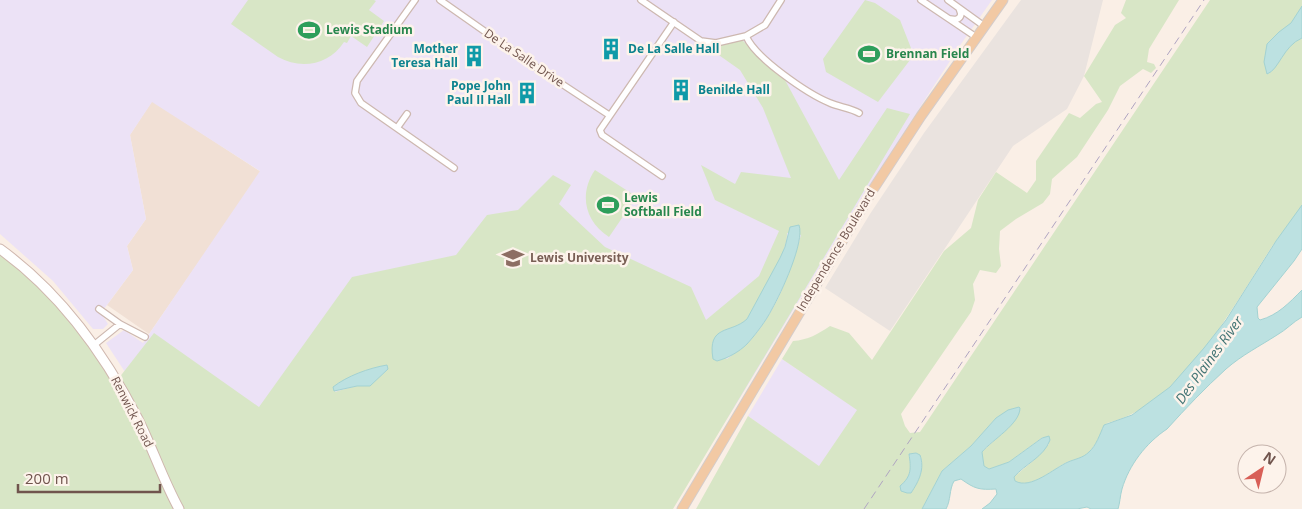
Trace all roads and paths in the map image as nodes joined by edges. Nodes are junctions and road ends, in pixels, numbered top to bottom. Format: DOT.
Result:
graph roads {
  1 [pos="415,0"];
  2 [pos="440,0"];
  3 [pos="641,0"];
  4 [pos="781,0"];
  5 [pos="921,0"];
  6 [pos="948,0"];
  7 [pos="1003,0"];
  8 [pos="958,6"];
  9 [pos="949,19"];
  10 [pos="674,22"];
  11 [pos="984,26"];
  12 [pos="746,36"];
  13 [pos="976,37"];
  14 [pos="859,113"];
  15 [pos="406,114"];
  16 [pos="609,115"];
  17 [pos="397,128"];
  18 [pos="454,168"];
  19 [pos="662,176"];
  20 [pos="0,250"];
  21 [pos="99,309"];
  22 [pos="120,324"];
  23 [pos="145,337"];
  24 [pos="94,345"];
  25 [pos="179,509"];
  26 [pos="682,509"];
  1 -- 17 [label="street"];
  2 -- 16 [label="street, De La Salle Drive"];
  3 -- 10 [label="street"];
  4 -- 12 [label="street"];
  5 -- 9 [label="street"];
  6 -- 8 [label="street"];
  7 -- 11 [label="main road, Independence Boulevard"];
  8 -- 9 [label="street"];
  8 -- 11 [label="street"];
  9 -- 13 [label="street"];
  10 -- 12 [label="street"];
  10 -- 16 [label="street"];
  11 -- 13 [label="main road, Independence Boulevard"];
  12 -- 14 [label="street"];
  13 -- 26 [label="main road, Independence Boulevard"];
  15 -- 17 [label="street"];
  16 -- 19 [label="street"];
  17 -- 18 [label="street"];
  20 -- 24 [label="street, Renwick Road"];
  21 -- 22 [label="street"];
  22 -- 23 [label="street"];
  22 -- 24 [label="street"];
  24 -- 25 [label="street, Renwick Road"];
}
